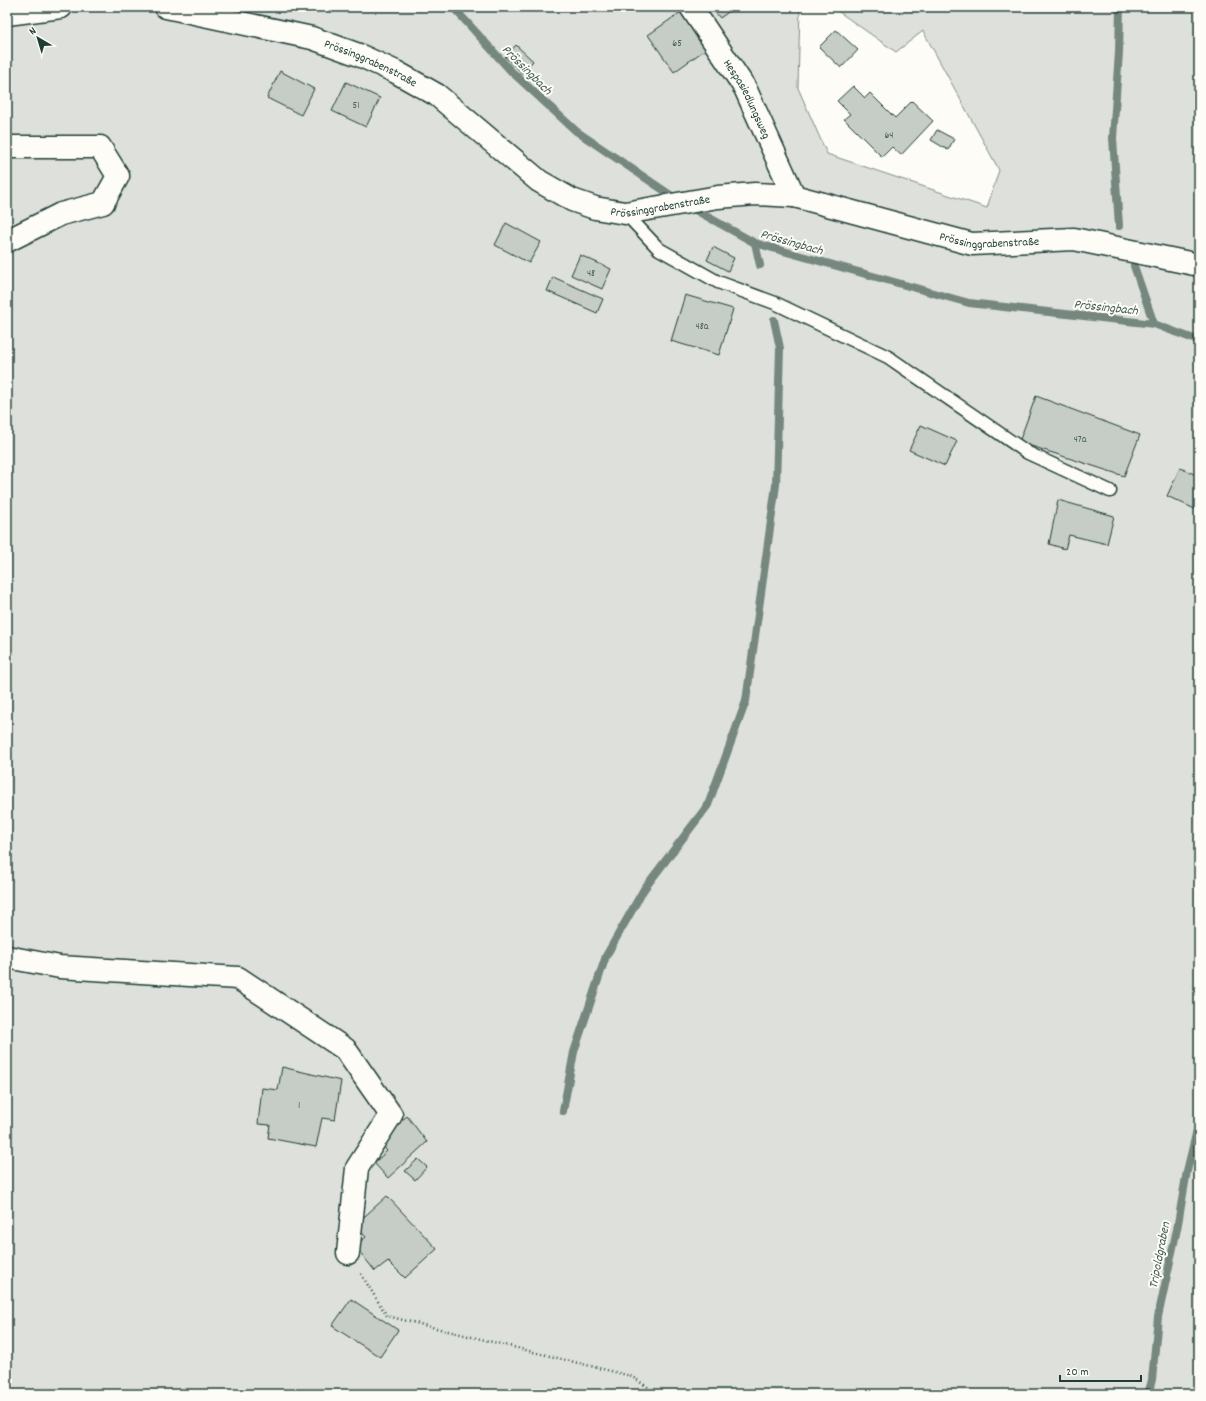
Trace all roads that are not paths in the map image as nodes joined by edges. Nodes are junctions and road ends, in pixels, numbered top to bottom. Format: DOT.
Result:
graph roads {
  1 [pos="61,7"];
  2 [pos="166,7"];
  3 [pos="691,7"];
  4 [pos="7,14"];
  5 [pos="7,147"];
  6 [pos="794,196"];
  7 [pos="625,214"];
  8 [pos="7,241"];
  9 [pos="1199,266"];
  10 [pos="1110,491"];
  11 [pos="7,957"];
  12 [pos="348,1253"];
  1 -- 4 [label="street"];
  2 -- 7 [label="street, Prössinggrabenstraße"];
  3 -- 6 [label="street, Hespasiedlungsweg"];
  5 -- 8 [label="street"];
  6 -- 7 [label="street, Prössinggrabenstraße"];
  6 -- 9 [label="street, Prössinggrabenstraße"];
  7 -- 10 [label="lane"];
  11 -- 12 [label="street"];
}
